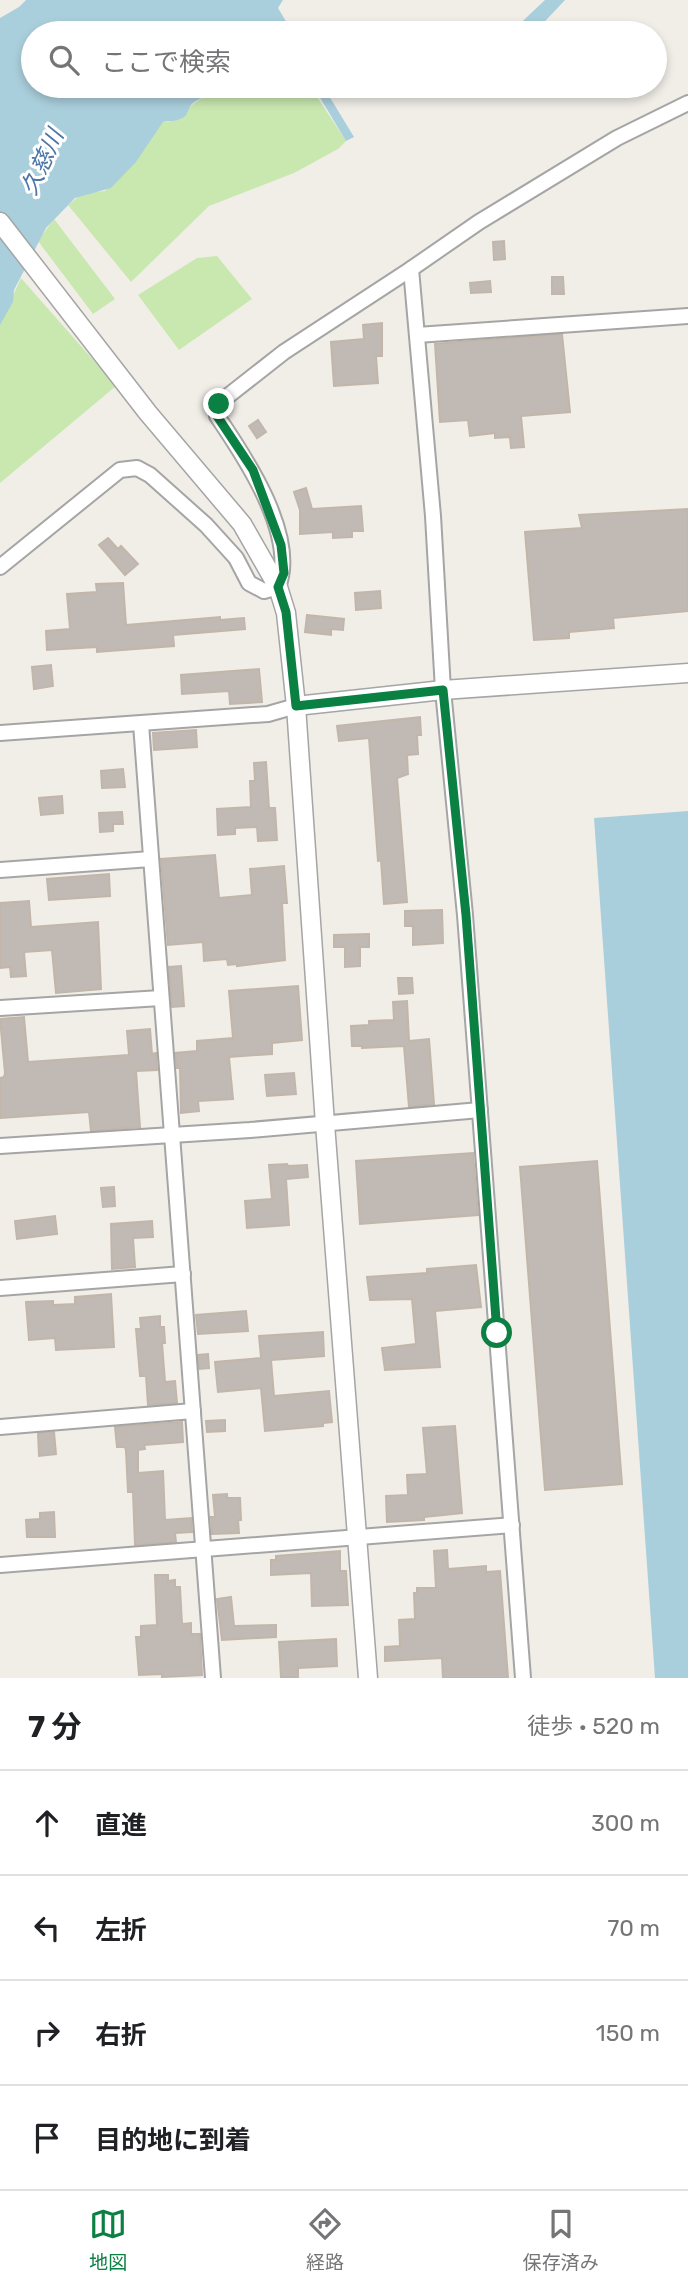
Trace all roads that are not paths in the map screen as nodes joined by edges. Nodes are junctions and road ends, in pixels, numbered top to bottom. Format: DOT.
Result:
graph roads {
  1 [pos="688,103"];
  2 [pos="0,222"];
  3 [pos="411,269"];
  4 [pos="688,316"];
  5 [pos="418,335"];
  6 [pos="0,567"];
  7 [pos="278,587"];
  8 [pos="688,673"];
  9 [pos="443,690"];
  10 [pos="296,706"];
  11 [pos="141,724"];
  12 [pos="0,733"];
  13 [pos="151,859"];
  14 [pos="0,870"];
  15 [pos="161,998"];
  16 [pos="0,1008"];
  17 [pos="480,1110"];
  18 [pos="325,1124"];
  19 [pos="172,1136"];
  20 [pos="0,1146"];
  21 [pos="183,1274"];
  22 [pos="0,1287"];
  23 [pos="193,1411"];
  24 [pos="0,1427"];
  25 [pos="512,1524"];
  26 [pos="358,1538"];
  27 [pos="205,1550"];
  28 [pos="0,1565"];
  29 [pos="213,1678"];
  30 [pos="368,1678"];
  31 [pos="523,1678"];
  1 -- 3 [label="street"];
  2 -- 7 [label="street"];
  3 -- 5 [label="street"];
  3 -- 7 [label="street"];
  4 -- 5 [label="street"];
  5 -- 9 [label="street"];
  6 -- 7 [label="street"];
  7 -- 10 [label="street"];
  8 -- 9 [label="street"];
  9 -- 10 [label="street"];
  9 -- 17 [label="street"];
  10 -- 11 [label="street"];
  10 -- 18 [label="street"];
  11 -- 12 [label="street"];
  11 -- 13 [label="street"];
  13 -- 14 [label="street"];
  13 -- 15 [label="street"];
  15 -- 16 [label="street"];
  15 -- 19 [label="street"];
  17 -- 18 [label="street"];
  17 -- 25 [label="street"];
  18 -- 19 [label="street"];
  18 -- 26 [label="street"];
  19 -- 20 [label="street"];
  19 -- 21 [label="street"];
  21 -- 22 [label="street"];
  21 -- 23 [label="street"];
  23 -- 24 [label="street"];
  23 -- 27 [label="street"];
  25 -- 26 [label="street"];
  25 -- 31 [label="street"];
  26 -- 27 [label="street"];
  26 -- 30 [label="street"];
  27 -- 28 [label="street"];
  27 -- 29 [label="street"];
}
